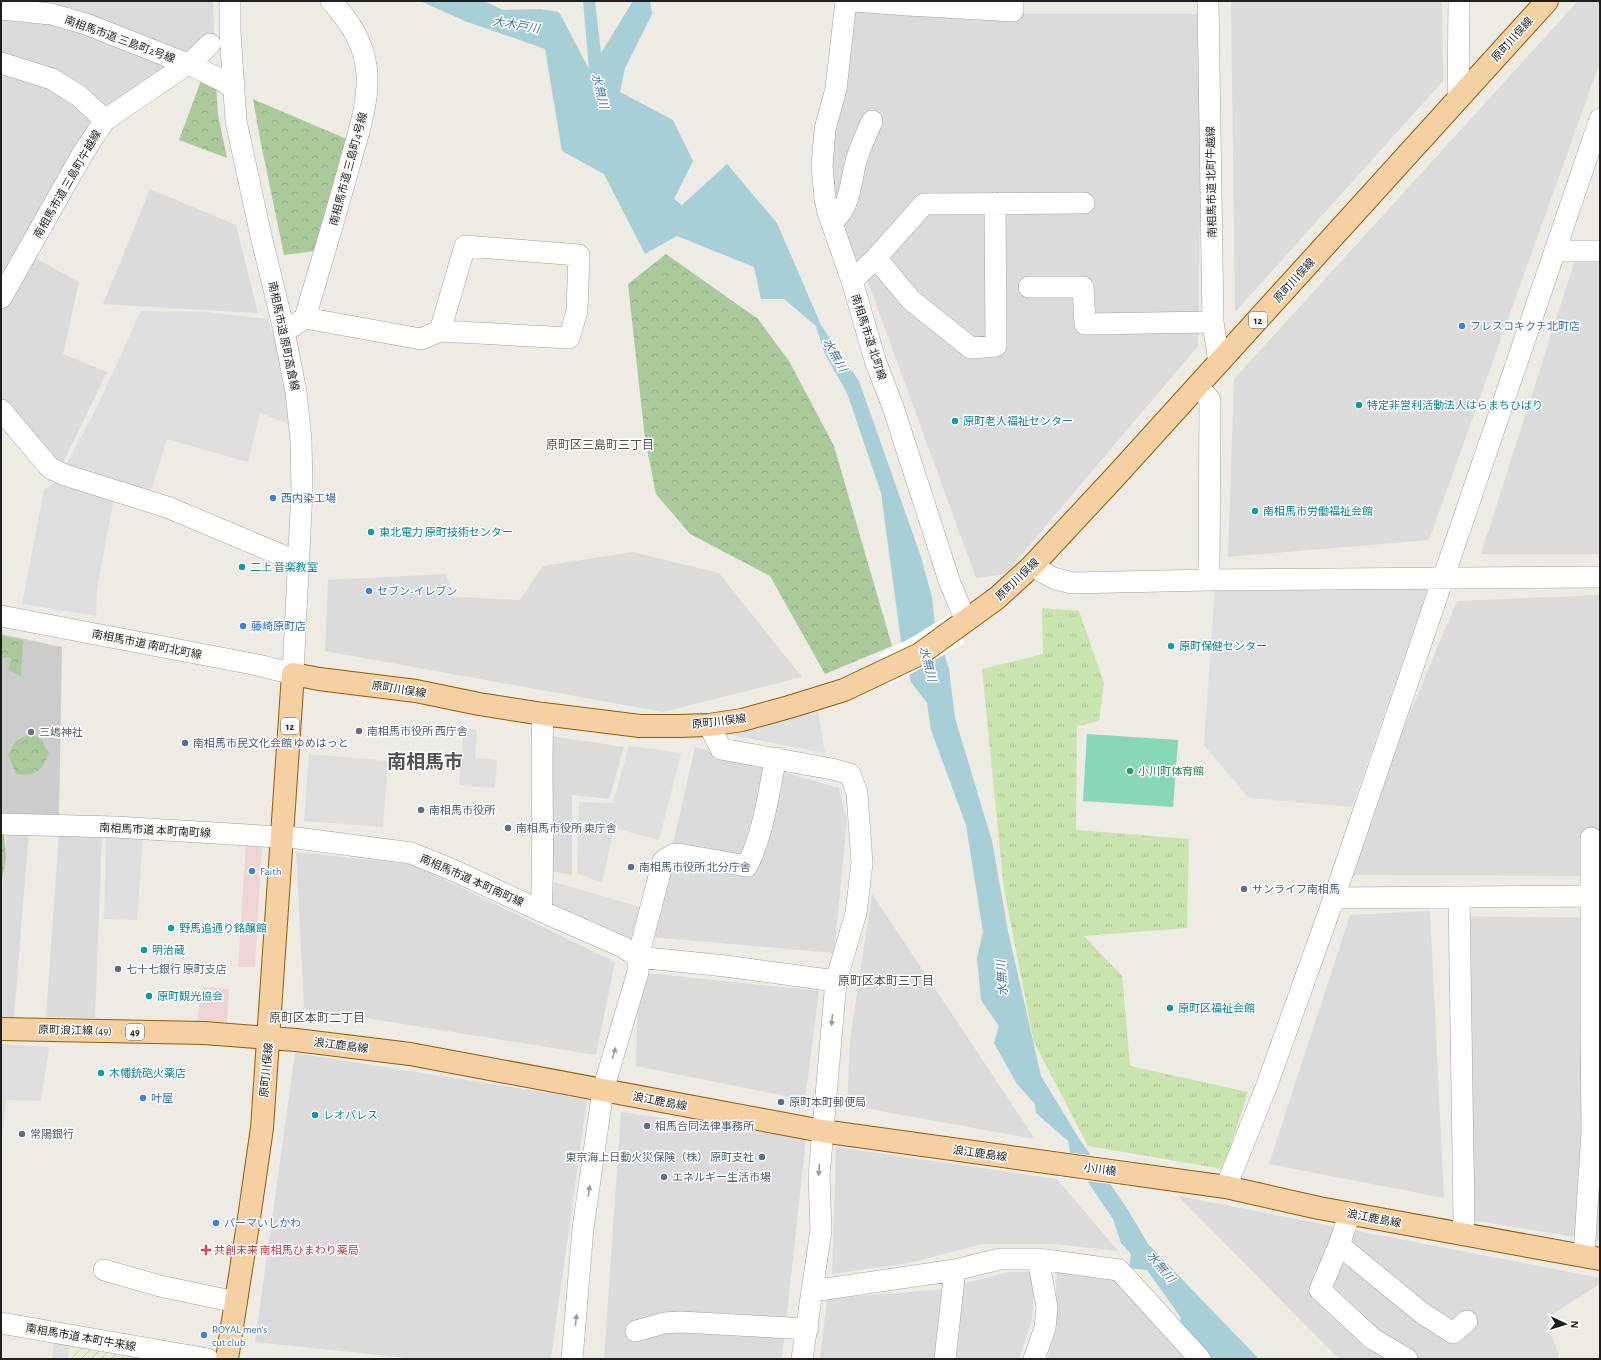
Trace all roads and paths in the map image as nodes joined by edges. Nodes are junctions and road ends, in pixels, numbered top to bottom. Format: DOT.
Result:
graph roads {
  1 [pos="230,1"];
  2 [pos="331,1"];
  3 [pos="846,1"];
  4 [pos="854,1"];
  5 [pos="1208,1"];
  6 [pos="1458,1"];
  7 [pos="1547,1"];
  8 [pos="909,3"];
  9 [pos="1014,6"];
  10 [pos="1,9"];
  11 [pos="210,44"];
  12 [pos="1,63"];
  13 [pos="187,64"];
  14 [pos="233,88"];
  15 [pos="1458,99"];
  16 [pos="1600,119"];
  17 [pos="105,120"];
  18 [pos="872,120"];
  19 [pos="995,203"];
  20 [pos="1084,203"];
  21 [pos="832,222"];
  22 [pos="1554,251"];
  23 [pos="1600,252"];
  24 [pos="876,258"];
  25 [pos="852,281"];
  26 [pos="1029,287"];
  27 [pos="1,298"];
  28 [pos="305,318"];
  29 [pos="1213,322"];
  30 [pos="440,331"];
  31 [pos="284,332"];
  32 [pos="1219,363"];
  33 [pos="1198,386"];
  34 [pos="1,410"];
  35 [pos="299,564"];
  36 [pos="1032,566"];
  37 [pos="1600,577"];
  38 [pos="1443,579"];
  39 [pos="1209,580"];
  40 [pos="1,616"];
  41 [pos="962,625"];
  42 [pos="293,674"];
  43 [pos="543,714"];
  44 [pos="709,725"];
  45 [pos="776,758"];
  46 [pos="1,824"];
  47 [pos="281,838"];
  48 [pos="1592,838"];
  49 [pos="1595,896"];
  50 [pos="1460,897"];
  51 [pos="1334,898"];
  52 [pos="541,911"];
  53 [pos="638,957"];
  54 [pos="836,981"];
  55 [pos="1596,1024"];
  56 [pos="1,1029"];
  57 [pos="269,1038"];
  58 [pos="603,1090"];
  59 [pos="822,1131"];
  60 [pos="1596,1132"];
  61 [pos="1051,1163"];
  62 [pos="1149,1175"];
  63 [pos="1226,1187"];
  64 [pos="1350,1213"];
  65 [pos="1462,1234"];
  66 [pos="1339,1245"];
  67 [pos="1592,1257"];
  68 [pos="1038,1259"];
  69 [pos="104,1270"];
  70 [pos="955,1270"];
  71 [pos="812,1291"];
  72 [pos="236,1302"];
  73 [pos="1467,1321"];
  74 [pos="1,1323"];
  75 [pos="808,1329"];
  76 [pos="636,1331"];
  77 [pos="208,1359"];
  78 [pos="227,1359"];
  79 [pos="572,1359"];
  80 [pos="802,1359"];
  81 [pos="945,1359"];
  82 [pos="1034,1359"];
  83 [pos="1200,1359"];
  84 [pos="1407,1359"];
  1 -- 14 [label="street, 南相馬市道 原町高倉線"];
  2 -- 28 [label="street, 南相馬市道 三島町4号線"];
  3 -- 21 [label="street"];
  4 -- 8 [label="street"];
  5 -- 29 [label="street, 南相馬市道 北町牛越線"];
  6 -- 15 [label="street"];
  7 -- 15 [label="main road, 原町川俣線 / 12"];
  8 -- 9 [label="street"];
  10 -- 13 [label="street, 南相馬市道 三島町2号線"];
  11 -- 13 [label="street, 南相馬市道 三島町牛越線"];
  12 -- 17 [label="street"];
  13 -- 14 [label="street, 南相馬市道 三島町2号線"];
  13 -- 17 [label="street, 南相馬市道 三島町牛越線"];
  14 -- 31 [label="street, 南相馬市道 原町高倉線"];
  15 -- 32 [label="main road, 原町川俣線 / 12"];
  16 -- 22 [label="street"];
  17 -- 27 [label="street, 南相馬市道 三島町牛越線"];
  18 -- 21 [label="street"];
  19 -- 20 [label="street, 南相馬市道 北町線"];
  19 -- 24 [label="street, 南相馬市道 北町線"];
  19 -- 24 [label="street"];
  21 -- 25 [label="street"];
  22 -- 23 [label="street"];
  22 -- 38 [label="street"];
  24 -- 25 [label="street, 南相馬市道 北町線"];
  25 -- 41 [label="street, 南相馬市道 北町線"];
  26 -- 29 [label="street"];
  28 -- 30 [label="street"];
  28 -- 31 [label="street"];
  29 -- 32 [label="street, 南相馬市道 北町牛越線"];
  30 -- 30 [label="street"];
  31 -- 35 [label="street, 南相馬市道 原町高倉線"];
  32 -- 33 [label="main road, 原町川俣線 / 12"];
  33 -- 36 [label="main road, 原町川俣線 / 12"];
  33 -- 39 [label="street"];
  34 -- 35 [label="street"];
  35 -- 42 [label="street, 南相馬市道 原町高倉線"];
  36 -- 39 [label="street"];
  36 -- 41 [label="main road, 原町川俣線 / 12"];
  37 -- 38 [label="street"];
  38 -- 39 [label="street"];
  38 -- 51 [label="street"];
  40 -- 42 [label="street, 南相馬市道 南町北町線"];
  41 -- 44 [label="main road, 原町川俣線 / 12"];
  42 -- 43 [label="main road, 原町川俣線 / 12"];
  42 -- 47 [label="main road, 原町川俣線 / 12"];
  43 -- 44 [label="main road, 原町川俣線 / 12"];
  43 -- 52 [label="street"];
  44 -- 45 [label="street"];
  45 -- 53 [label="street"];
  45 -- 54 [label="street"];
  46 -- 47 [label="street, 南相馬市道 本町南町線"];
  47 -- 52 [label="street, 南相馬市道 本町南町線"];
  47 -- 57 [label="main road, 原町川俣線 / 12"];
  48 -- 49 [label="street"];
  49 -- 50 [label="street"];
  49 -- 55 [label="street"];
  50 -- 51 [label="street"];
  50 -- 65 [label="street"];
  51 -- 63 [label="street"];
  52 -- 53 [label="street, 南相馬市道 本町南町線"];
  53 -- 54 [label="street, 南相馬市道 本町南町線"];
  58 -- 53 [label="street, one-way"];
  54 -- 59 [label="street, one-way"];
  55 -- 60 [label="street"];
  56 -- 57 [label="main road, 原町浪江線 (49) / 49"];
  57 -- 58 [label="main road, 浪江鹿島線"];
  57 -- 72 [label="main road, 原町川俣線 / 12"];
  58 -- 59 [label="main road, 浪江鹿島線"];
  79 -- 58 [label="street, one-way"];
  59 -- 61 [label="main road, 浪江鹿島線"];
  59 -- 71 [label="street, one-way"];
  60 -- 67 [label="street"];
  61 -- 62 [label="main road, 小川橋"];
  62 -- 63 [label="main road, 浪江鹿島線"];
  63 -- 64 [label="main road, 浪江鹿島線"];
  64 -- 65 [label="main road, 浪江鹿島線"];
  64 -- 66 [label="street"];
  65 -- 67 [label="main road, 浪江鹿島線"];
  66 -- 73 [label="street"];
  66 -- 84 [label="street"];
  68 -- 70 [label="street"];
  68 -- 82 [label="street"];
  68 -- 83 [label="street"];
  69 -- 72 [label="street"];
  70 -- 71 [label="street"];
  70 -- 81 [label="street"];
  71 -- 75 [label="street"];
  72 -- 78 [label="main road, 原町川俣線 / 12"];
  74 -- 77 [label="street, 南相馬市道 本町牛来線"];
  75 -- 76 [label="street"];
  75 -- 80 [label="street"];
}
